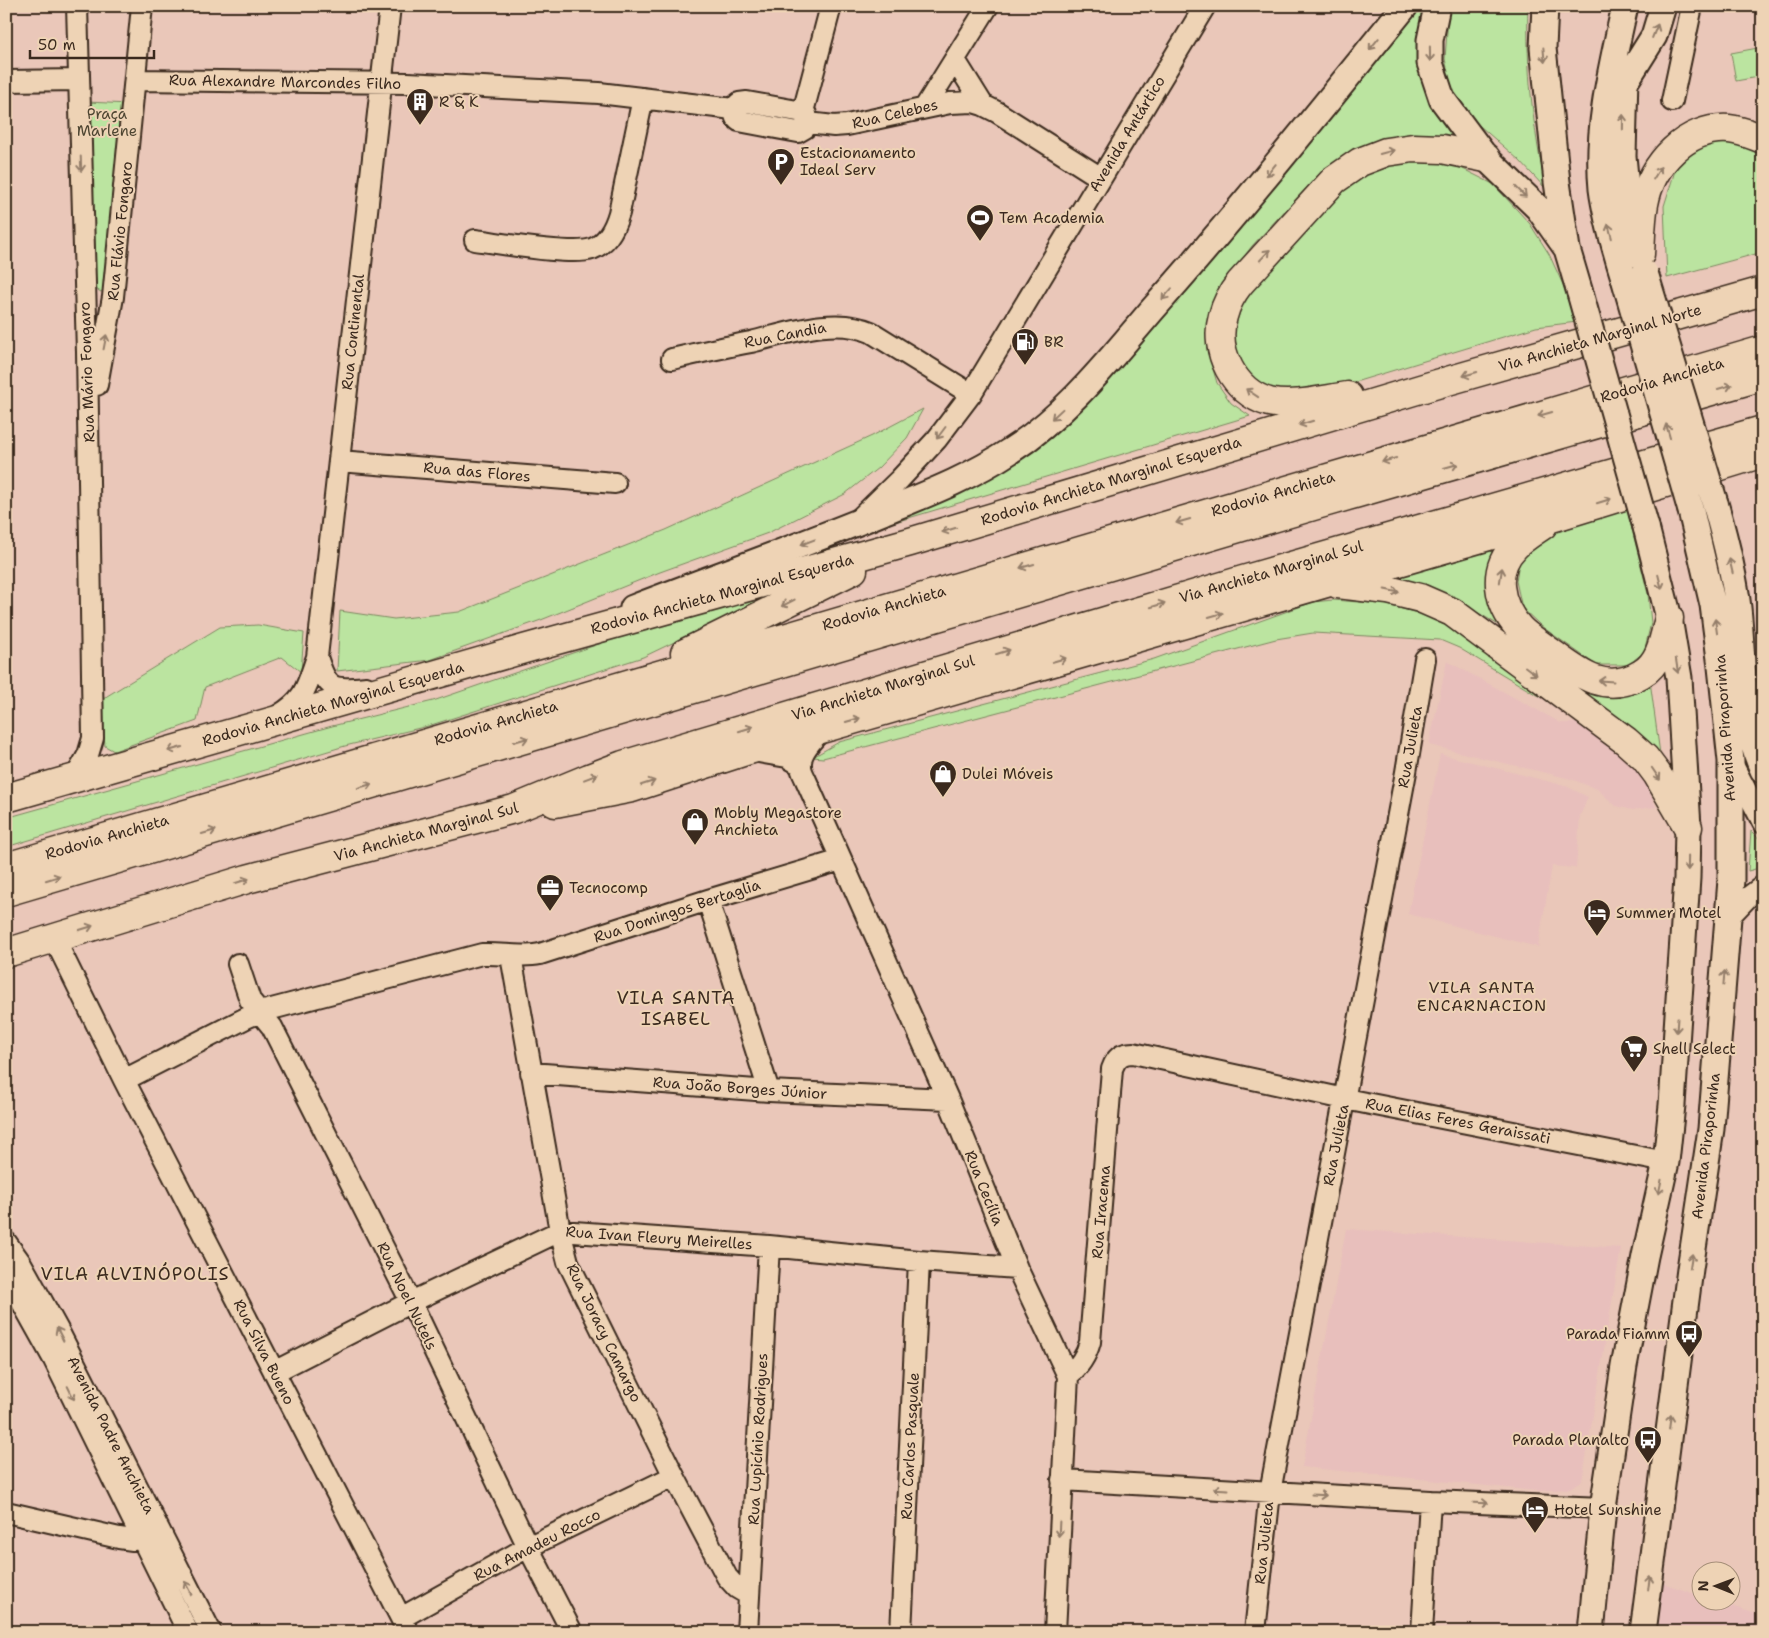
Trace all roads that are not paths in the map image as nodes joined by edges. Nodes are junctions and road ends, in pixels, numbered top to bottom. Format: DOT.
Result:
graph roads {
  1 [pos="77,6"];
  2 [pos="142,6"];
  3 [pos="390,6"];
  4 [pos="831,6"];
  5 [pos="988,6"];
  6 [pos="1205,6"];
  7 [pos="1405,6"];
  8 [pos="1437,6"];
  9 [pos="1545,6"];
  10 [pos="1625,6"];
  11 [pos="1632,6"];
  12 [pos="1663,6"];
  13 [pos="1692,6"];
  14 [pos="955,60"];
  15 [pos="79,80"];
  16 [pos="136,80"];
  17 [pos="6,82"];
  18 [pos="380,82"];
  19 [pos="1624,84"];
  20 [pos="642,98"];
  21 [pos="1672,101"];
  22 [pos="983,105"];
  23 [pos="925,107"];
  24 [pos="805,118"];
  25 [pos="1763,139"];
  26 [pos="1486,158"];
  27 [pos="1101,178"];
  28 [pos="475,240"];
  29 [pos="1567,249"];
  30 [pos="1636,268"];
  31 [pos="1763,275"];
  32 [pos="1763,291"];
  33 [pos="85,295"];
  34 [pos="113,297"];
  35 [pos="1735,299"];
  36 [pos="1763,350"];
  37 [pos="672,359"];
  38 [pos="1763,376"];
  39 [pos="1437,384"];
  40 [pos="970,394"];
  41 [pos="89,424"];
  42 [pos="1763,430"];
  43 [pos="1763,453"];
  44 [pos="339,461"];
  45 [pos="615,483"];
  46 [pos="1558,516"];
  47 [pos="853,524"];
  48 [pos="910,542"];
  49 [pos="1326,582"];
  50 [pos="1669,618"];
  51 [pos="524,649"];
  52 [pos="1741,649"];
  53 [pos="317,657"];
  54 [pos="1425,659"];
  55 [pos="401,684"];
  56 [pos="612,688"];
  57 [pos="262,725"];
  58 [pos="823,729"];
  59 [pos="93,738"];
  60 [pos="749,750"];
  61 [pos="1731,761"];
  62 [pos="121,765"];
  63 [pos="800,765"];
  64 [pos="1762,769"];
  65 [pos="75,778"];
  66 [pos="6,798"];
  67 [pos="514,809"];
  68 [pos="1763,824"];
  69 [pos="1688,827"];
  70 [pos="841,860"];
  71 [pos="6,867"];
  72 [pos="1763,886"];
  73 [pos="6,892"];
  74 [pos="708,900"];
  75 [pos="1728,918"];
  76 [pos="54,938"];
  77 [pos="6,953"];
  78 [pos="511,956"];
  79 [pos="238,964"];
  80 [pos="260,1012"];
  81 [pos="1133,1053"];
  82 [pos="531,1074"];
  83 [pos="124,1080"];
  84 [pos="769,1090"];
  85 [pos="948,1099"];
  86 [pos="1344,1099"];
  87 [pos="1666,1162"];
  88 [pos="560,1231"];
  89 [pos="6,1242"];
  90 [pos="769,1246"];
  91 [pos="918,1261"];
  92 [pos="1017,1268"];
  93 [pos="6,1274"];
  94 [pos="411,1302"];
  95 [pos="274,1372"];
  96 [pos="1068,1376"];
  97 [pos="674,1476"];
  98 [pos="1062,1480"];
  99 [pos="1270,1492"];
  100 [pos="1430,1501"];
  101 [pos="1603,1508"];
  102 [pos="6,1512"];
  103 [pos="151,1535"];
  104 [pos="528,1547"];
  105 [pos="749,1595"];
  106 [pos="405,1625"];
  107 [pos="188,1632"];
  108 [pos="211,1632"];
  109 [pos="572,1632"];
  110 [pos="747,1632"];
  111 [pos="901,1632"];
  112 [pos="1055,1632"];
  113 [pos="1255,1632"];
  114 [pos="1422,1632"];
  115 [pos="1591,1632"];
  116 [pos="1643,1632"];
  1 -- 15 [label="street, Rua Mário Fongaro"];
  2 -- 16 [label="street, Rua Flávio Fongaro"];
  3 -- 18 [label="street, Rua Continental"];
  4 -- 24 [label="street"];
  5 -- 14 [label="street"];
  6 -- 27 [label="street, Avenida Antártico"];
  7 -- 47 [label="main road, one-way"];
  8 -- 26 [label="main road, one-way"];
  9 -- 29 [label="main road, one-way"];
  30 -- 10 [label="main road, one-way"];
  11 -- 19 [label="main road"];
  19 -- 12 [label="main road, one-way"];
  13 -- 21 [label="street"];
  14 -- 22 [label="street"];
  14 -- 23 [label="street"];
  15 -- 17 [label="street"];
  15 -- 33 [label="street, Rua Mário Fongaro, one-way"];
  16 -- 18 [label="street, Rua Alexandre Marcondes Filho"];
  16 -- 34 [label="street, Rua Flávio Fongaro"];
  18 -- 20 [label="street, Rua Alexandre Marcondes Filho"];
  18 -- 44 [label="street, Rua Continental"];
  30 -- 19 [label="main road, one-way"];
  20 -- 24 [label="street, Rua Celebes"];
  20 -- 28 [label="street"];
  22 -- 23 [label="street, Rua Celebes"];
  22 -- 27 [label="street, Rua Celebes"];
  23 -- 24 [label="street, Rua Celebes"];
  30 -- 25 [label="highway, one-way"];
  26 -- 29 [label="main road, one-way"];
  39 -- 26 [label="highway, one-way"];
  27 -- 40 [label="street, Avenida Antártico"];
  29 -- 50 [label="main road, one-way, bridge"];
  52 -- 30 [label="main road, Avenida Piraporinha, one-way, bridge"];
  61 -- 30 [label="main road, Avenida Piraporinha, one-way, bridge"];
  31 -- 35 [label="highway"];
  32 -- 35 [label="highway, Via Anchieta Marginal Norte"];
  33 -- 34 [label="street"];
  33 -- 41 [label="street, Rua Mário Fongaro"];
  41 -- 34 [label="street, Rua Flávio Fongaro, one-way"];
  35 -- 39 [label="highway, Via Anchieta Marginal Norte, one-way"];
  36 -- 56 [label="highway, Rodovia Anchieta, one-way"];
  37 -- 40 [label="street, Rua Candia"];
  73 -- 38 [label="highway, Rodovia Anchieta, one-way"];
  39 -- 48 [label="highway, Rodovia Anchieta Marginal Esquerda, one-way"];
  40 -- 47 [label="street, Avenida Antártico, one-way"];
  41 -- 59 [label="street, Rua Mário Fongaro"];
  67 -- 42 [label="highway, Via Anchieta Marginal Sul, one-way"];
  46 -- 43 [label="highway, one-way"];
  44 -- 45 [label="street, Rua das Flores"];
  44 -- 53 [label="street, Rua Continental"];
  46 -- 49 [label="highway"];
  50 -- 46 [label="highway, one-way"];
  47 -- 51 [label="main road, one-way"];
  48 -- 51 [label="highway, Rodovia Anchieta Marginal Esquerda"];
  48 -- 56 [label="highway, one-way"];
  58 -- 49 [label="highway, one-way"];
  49 -- 69 [label="highway, one-way"];
  50 -- 69 [label="main road, one-way"];
  51 -- 55 [label="highway, Rodovia Anchieta Marginal Esquerda"];
  52 -- 61 [label="main road"];
  52 -- 64 [label="main road, Avenida Piraporinha"];
  53 -- 55 [label="street, Rua Continental"];
  53 -- 57 [label="street, Rua Continental"];
  54 -- 86 [label="street, Rua Julieta"];
  55 -- 57 [label="highway, Rodovia Anchieta Marginal Esquerda"];
  56 -- 71 [label="highway, Rodovia Anchieta"];
  57 -- 62 [label="highway, Rodovia Anchieta Marginal Esquerda, one-way"];
  58 -- 60 [label="highway"];
  58 -- 63 [label="street"];
  59 -- 62 [label="street"];
  59 -- 65 [label="street"];
  60 -- 63 [label="street"];
  67 -- 60 [label="highway, one-way"];
  61 -- 68 [label="street"];
  61 -- 75 [label="main road, Avenida Piraporinha"];
  62 -- 65 [label="highway, Rodovia Anchieta Marginal Esquerda"];
  63 -- 70 [label="street, Rua Cecília"];
  65 -- 66 [label="highway, Rodovia Anchieta Marginal Esquerda"];
  76 -- 67 [label="highway, Via Anchieta Marginal Sul, one-way"];
  69 -- 87 [label="main road, one-way"];
  70 -- 74 [label="street, Rua Domingos Bertaglia"];
  70 -- 85 [label="street, Rua Cecília"];
  72 -- 75 [label="street"];
  74 -- 78 [label="street, Rua Domingos Bertaglia"];
  74 -- 84 [label="street"];
  116 -- 75 [label="main road, Avenida Piraporinha, one-way"];
  76 -- 77 [label="highway, Via Anchieta Marginal Sul"];
  76 -- 83 [label="street, Rua Silva Bueno"];
  78 -- 80 [label="street, Rua Domingos Bertaglia"];
  78 -- 82 [label="street, Rua Joracy Camargo"];
  79 -- 80 [label="street, Rua Noel Nutels"];
  80 -- 83 [label="street, Rua Domingos Bertaglia"];
  80 -- 94 [label="street, Rua Noel Nutels"];
  81 -- 86 [label="street, Rua Elias Feres Geraissati"];
  81 -- 96 [label="street, Rua Iracema"];
  82 -- 84 [label="street, Rua João Borges Júnior"];
  82 -- 88 [label="street, Rua Joracy Camargo"];
  83 -- 95 [label="street, Rua Silva Bueno"];
  84 -- 85 [label="street, Rua João Borges Júnior"];
  85 -- 92 [label="street, Rua Cecília"];
  86 -- 87 [label="street, Rua Elias Feres Geraissati"];
  86 -- 99 [label="street, Rua Julieta"];
  87 -- 101 [label="main road, one-way"];
  88 -- 90 [label="street, Rua Ivan Fleury Meirelles"];
  88 -- 94 [label="street, Rua Ivan Fleury Meirelles"];
  88 -- 97 [label="street, Rua Joracy Camargo"];
  103 -- 89 [label="street, Avenida Padre Anchieta, one-way"];
  90 -- 91 [label="street, Rua Ivan Fleury Meirelles"];
  90 -- 105 [label="street, Rua Lupicínio Rodrigues"];
  91 -- 92 [label="street, Rua Ivan Fleury Meirelles"];
  91 -- 111 [label="street, Rua Carlos Pasquale"];
  92 -- 96 [label="street, Rua Cecília"];
  93 -- 103 [label="street, Avenida Padre Anchieta, one-way"];
  94 -- 95 [label="street, Rua Ivan Fleury Meirelles"];
  94 -- 104 [label="street, Rua Noel Nutels"];
  95 -- 106 [label="street, Rua Silva Bueno"];
  96 -- 98 [label="street, Rua Cecília"];
  97 -- 104 [label="street, Rua Amadeu Rocco"];
  97 -- 105 [label="street, Rua Joracy Camargo"];
  99 -- 98 [label="street, one-way"];
  98 -- 112 [label="street, Rua Cecília, one-way"];
  99 -- 100 [label="street, one-way"];
  99 -- 113 [label="street, Rua Julieta"];
  100 -- 101 [label="street, one-way"];
  100 -- 114 [label="street"];
  101 -- 115 [label="main road"];
  102 -- 103 [label="street"];
  103 -- 107 [label="street, Avenida Padre Anchieta"];
  108 -- 103 [label="street, Avenida Padre Anchieta, one-way"];
  104 -- 106 [label="street, Rua Amadeu Rocco"];
  104 -- 109 [label="street, Rua Noel Nutels"];
  105 -- 110 [label="street, Rua Lupicínio Rodrigues"];
}
